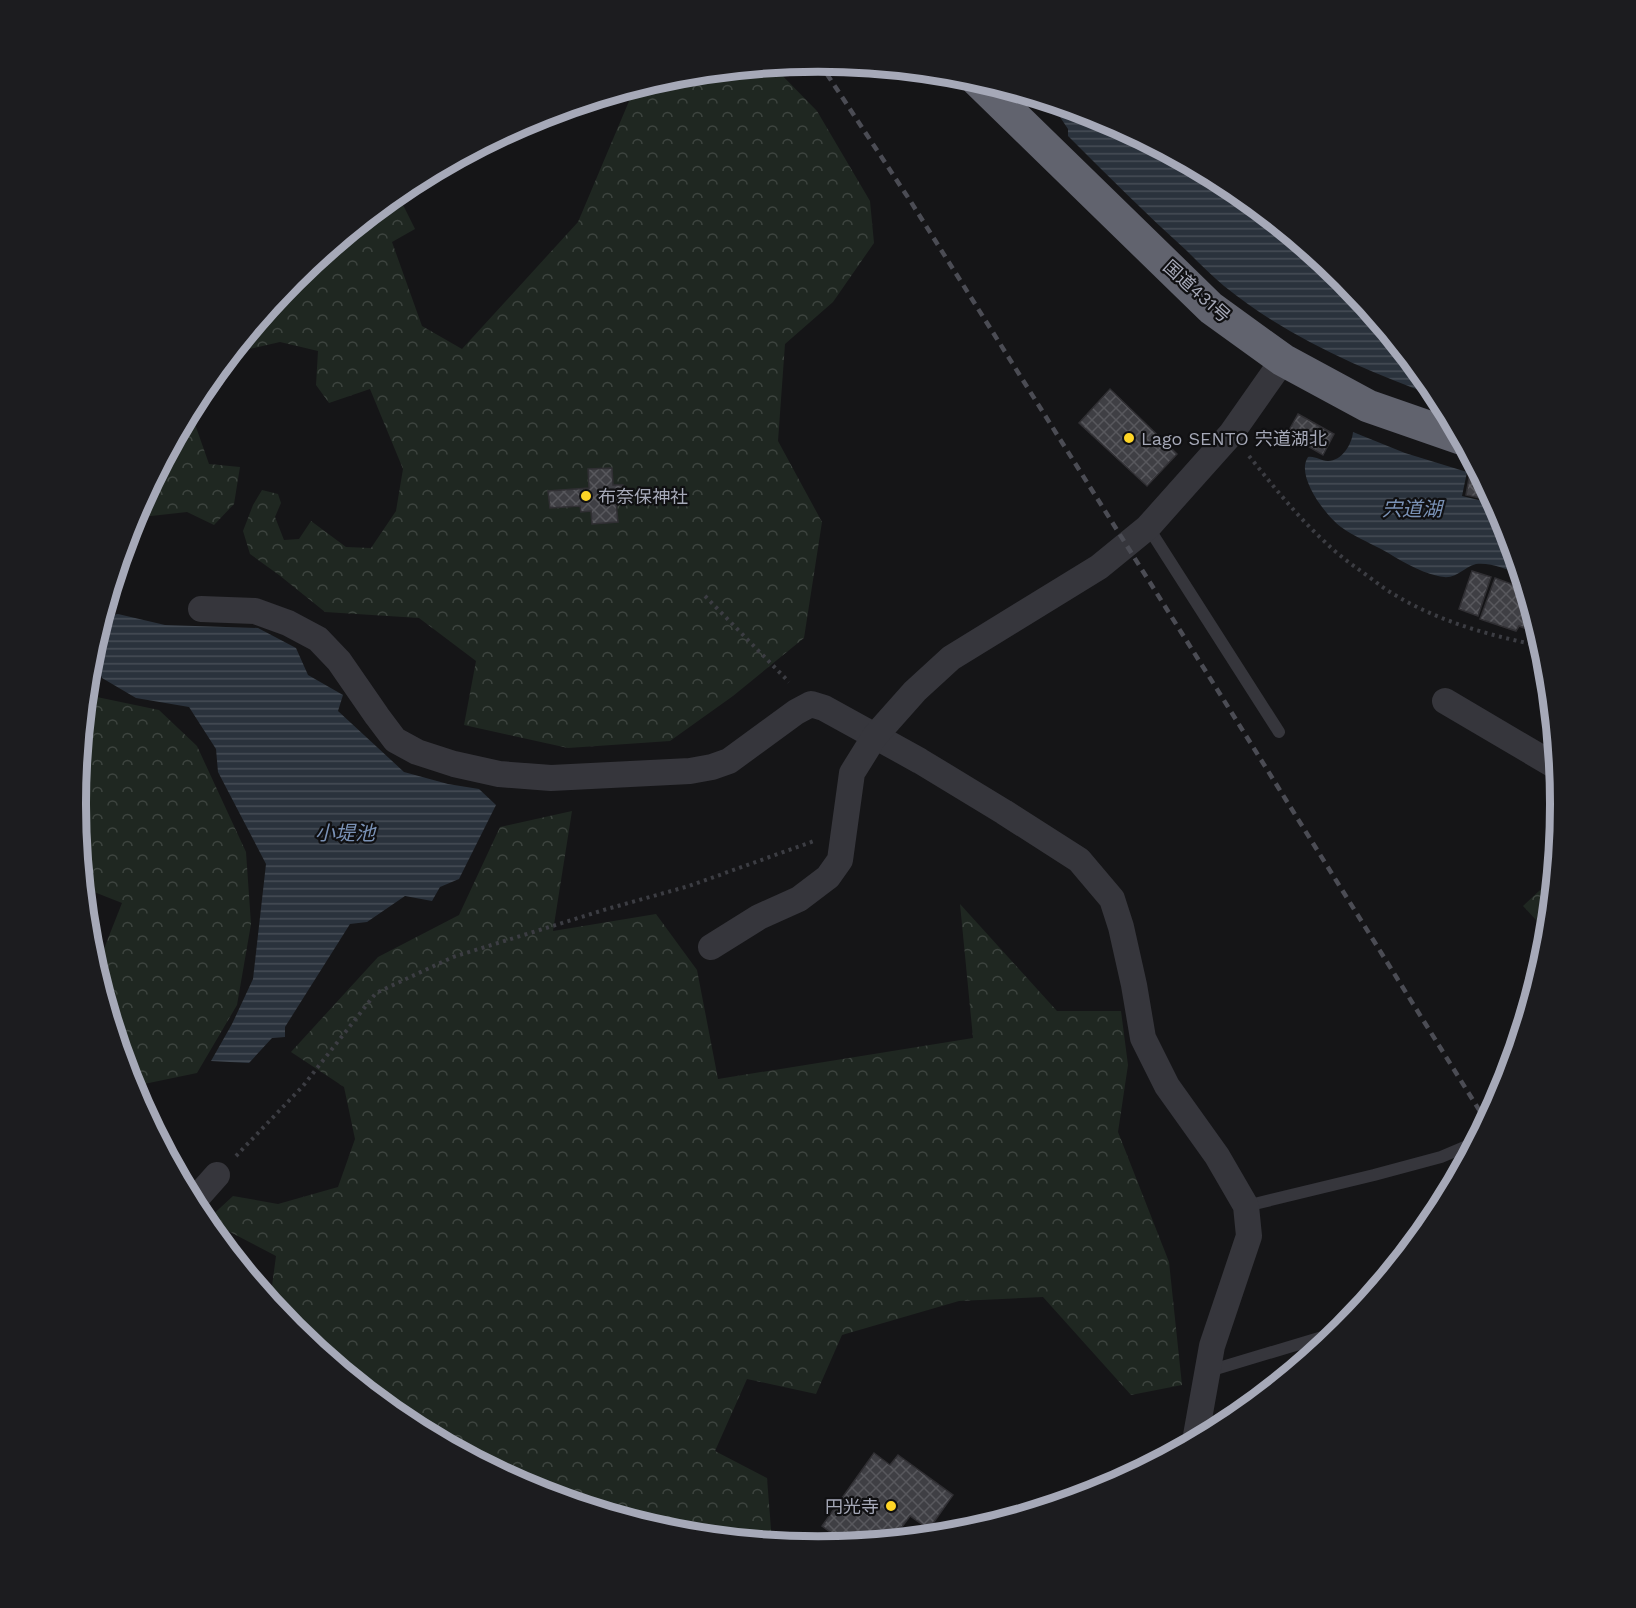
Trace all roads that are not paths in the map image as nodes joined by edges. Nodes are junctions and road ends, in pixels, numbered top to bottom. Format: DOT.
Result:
graph roads {
  1 [pos="990,93"];
  2 [pos="1283,360"];
  3 [pos="1450,434"];
  4 [pos="1148,527"];
  5 [pos="201,609"];
  6 [pos="1445,701"];
  7 [pos="1279,732"];
  8 [pos="875,736"];
  9 [pos="1548,762"];
  10 [pos="711,947"];
  11 [pos="1465,1147"];
  12 [pos="217,1175"];
  13 [pos="199,1195"];
  14 [pos="1246,1206"];
  15 [pos="1318,1338"];
  16 [pos="1209,1371"];
  17 [pos="1197,1430"];
  1 -- 2 [label="highway, 国道431号"];
  2 -- 3 [label="highway, 国道431号"];
  2 -- 4 [label="street"];
  4 -- 7 [label="lane"];
  4 -- 8 [label="street"];
  5 -- 8 [label="street"];
  6 -- 9 [label="street"];
  8 -- 10 [label="street"];
  8 -- 14 [label="street"];
  11 -- 14 [label="lane"];
  12 -- 13 [label="street"];
  14 -- 16 [label="street"];
  15 -- 16 [label="lane"];
  16 -- 17 [label="street"];
}
